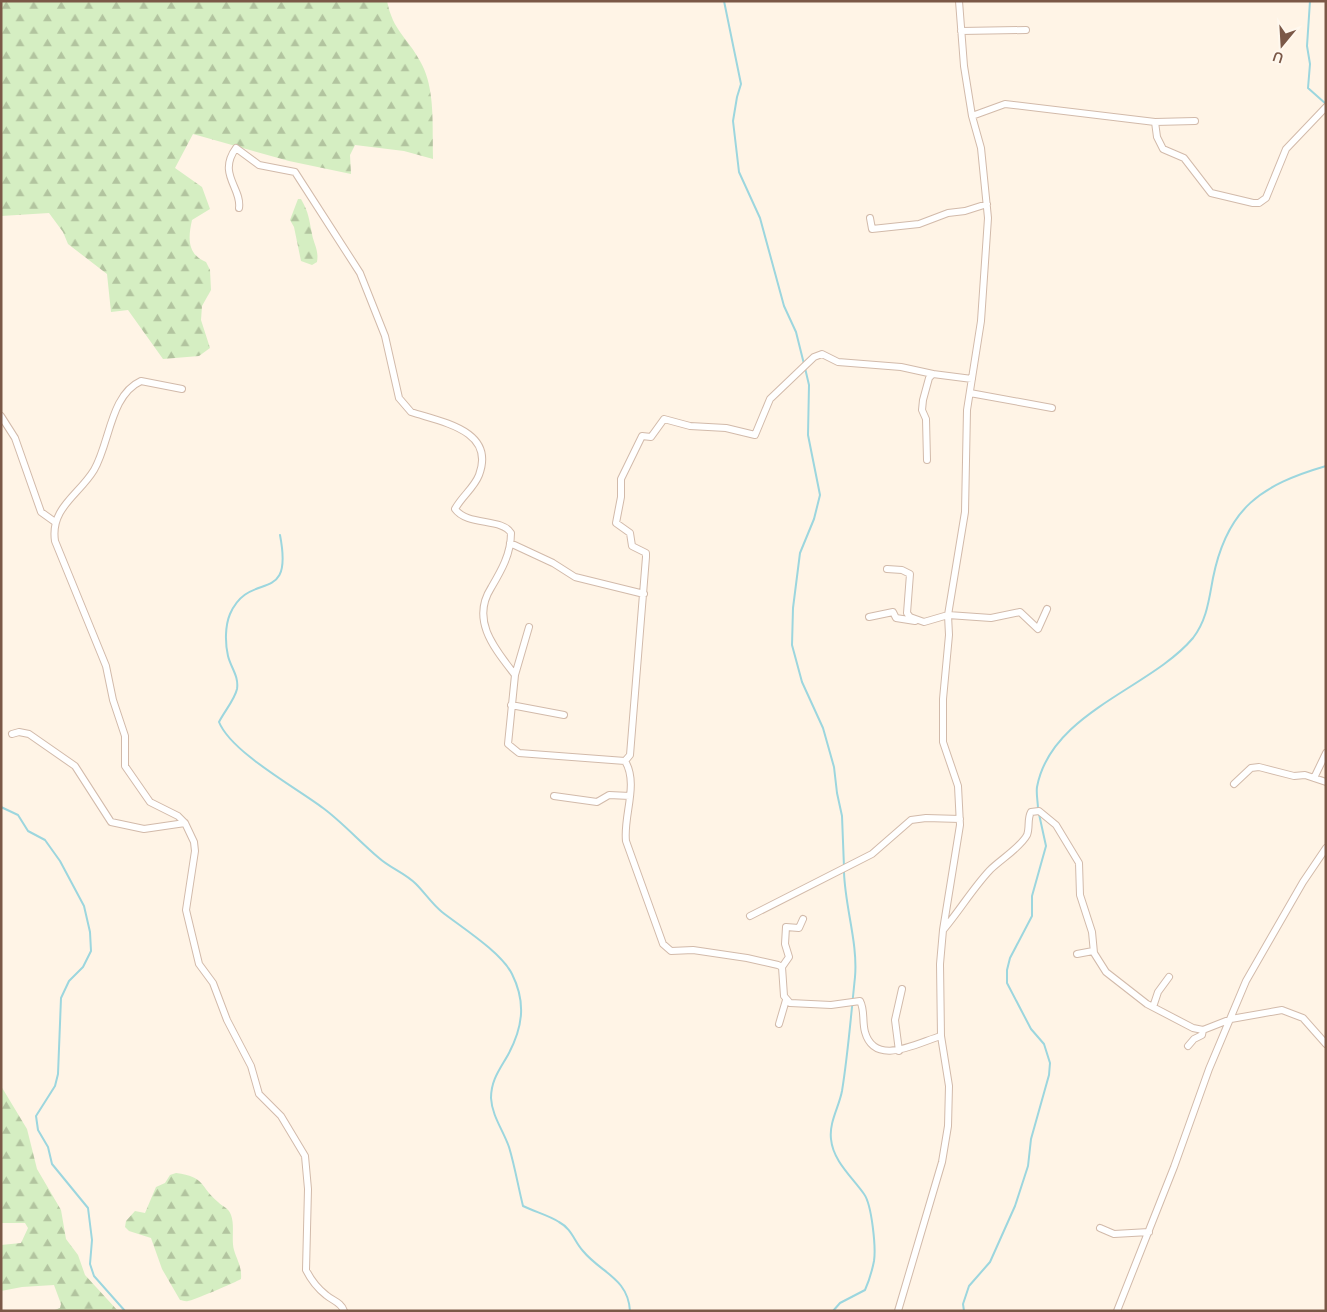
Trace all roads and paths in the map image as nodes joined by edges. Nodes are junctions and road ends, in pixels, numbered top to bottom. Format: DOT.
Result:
graph roads {
  1 [pos="959,1"];
  2 [pos="1026,30"];
  3 [pos="961,31"];
  4 [pos="1326,107"];
  5 [pos="972,116"];
  6 [pos="1195,121"];
  7 [pos="1155,122"];
  8 [pos="987,204"];
  9 [pos="239,208"];
  10 [pos="870,218"];
  11 [pos="933,374"];
  12 [pos="972,379"];
  13 [pos="182,389"];
  14 [pos="970,392"];
  15 [pos="1052,408"];
  16 [pos="1,416"];
  17 [pos="927,460"];
  18 [pos="55,522"];
  19 [pos="510,543"];
  20 [pos="887,569"];
  21 [pos="644,594"];
  22 [pos="1047,609"];
  23 [pos="948,615"];
  24 [pos="869,617"];
  25 [pos="924,622"];
  26 [pos="529,627"];
  27 [pos="515,675"];
  28 [pos="511,705"];
  29 [pos="564,715"];
  30 [pos="12,734"];
  31 [pos="1326,753"];
  32 [pos="625,761"];
  33 [pos="1314,778"];
  34 [pos="1326,782"];
  35 [pos="1234,784"];
  36 [pos="554,796"];
  37 [pos="630,796"];
  38 [pos="960,820"];
  39 [pos="186,823"];
  40 [pos="1326,848"];
  41 [pos="750,916"];
  42 [pos="803,919"];
  43 [pos="943,930"];
  44 [pos="1094,951"];
  45 [pos="1077,954"];
  46 [pos="782,967"];
  47 [pos="1169,978"];
  48 [pos="902,989"];
  49 [pos="786,1000"];
  50 [pos="1153,1007"];
  51 [pos="1231,1019"];
  52 [pos="779,1024"];
  53 [pos="1204,1030"];
  54 [pos="941,1036"];
  55 [pos="1326,1044"];
  56 [pos="1188,1046"];
  57 [pos="899,1051"];
  58 [pos="1100,1228"];
  59 [pos="1149,1232"];
  60 [pos="344,1311"];
  61 [pos="898,1311"];
  62 [pos="1117,1311"];
  1 -- 3 [label="street"];
  2 -- 3 [label="street"];
  3 -- 5 [label="street"];
  4 -- 7 [label="street"];
  5 -- 7 [label="street"];
  5 -- 8 [label="street"];
  6 -- 7 [label="street"];
  8 -- 10 [label="street"];
  8 -- 12 [label="street"];
  9 -- 19 [label="street"];
  11 -- 12 [label="street"];
  11 -- 17 [label="street"];
  11 -- 21 [label="street"];
  12 -- 14 [label="street"];
  13 -- 18 [label="street"];
  14 -- 15 [label="street"];
  14 -- 23 [label="street"];
  16 -- 18 [label="street"];
  18 -- 39 [label="street"];
  19 -- 21 [label="street"];
  19 -- 27 [label="street"];
  20 -- 25 [label="street"];
  21 -- 32 [label="street"];
  22 -- 23 [label="street"];
  23 -- 25 [label="street"];
  23 -- 38 [label="street"];
  24 -- 25 [label="street"];
  26 -- 27 [label="street"];
  27 -- 28 [label="street"];
  28 -- 29 [label="street"];
  28 -- 32 [label="street"];
  30 -- 39 [label="street"];
  31 -- 33 [label="street"];
  32 -- 37 [label="street"];
  33 -- 34 [label="street"];
  33 -- 35 [label="street"];
  36 -- 37 [label="street"];
  37 -- 46 [label="street"];
  38 -- 41 [label="street"];
  38 -- 43 [label="street"];
  39 -- 60 [label="street"];
  40 -- 51 [label="street"];
  42 -- 46 [label="street"];
  43 -- 44 [label="street"];
  43 -- 54 [label="street"];
  44 -- 45 [label="street"];
  44 -- 50 [label="street"];
  46 -- 49 [label="street"];
  47 -- 50 [label="street"];
  48 -- 57 [label="street"];
  49 -- 52 [label="street"];
  49 -- 57 [label="street"];
  50 -- 53 [label="street"];
  51 -- 53 [label="street"];
  51 -- 55 [label="street"];
  51 -- 59 [label="street"];
  53 -- 56 [label="street"];
  54 -- 57 [label="street"];
  54 -- 61 [label="street"];
  58 -- 59 [label="street"];
  59 -- 62 [label="street"];
}
